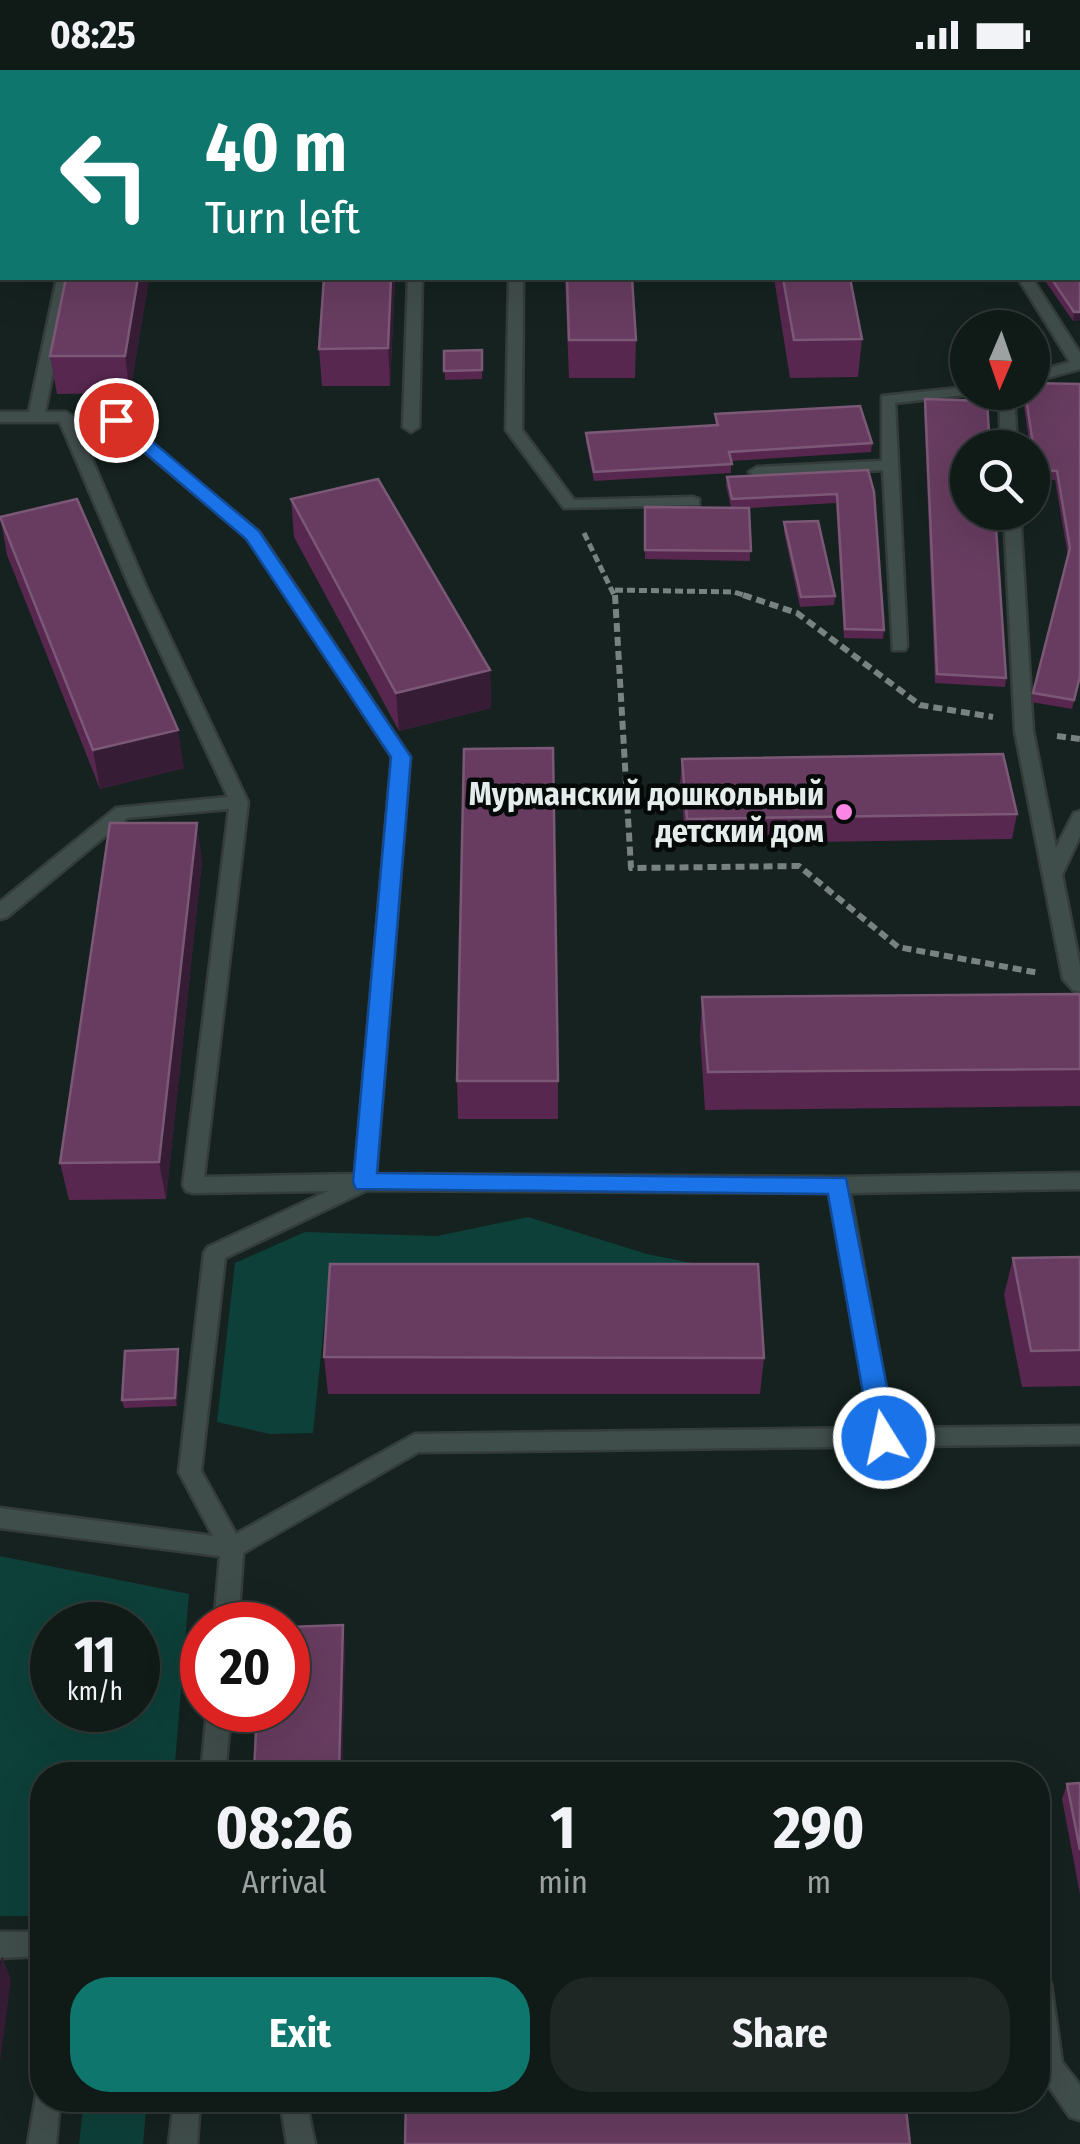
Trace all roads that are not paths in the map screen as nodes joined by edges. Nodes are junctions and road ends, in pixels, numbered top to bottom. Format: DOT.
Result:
graph roads {
  1 [pos="64,280"];
  2 [pos="415,280"];
  3 [pos="516,280"];
  4 [pos="1026,280"];
  5 [pos="1079,365"];
  6 [pos="1050,373"];
  7 [pos="950,392"];
  8 [pos="0,417"];
  9 [pos="36,417"];
  10 [pos="116,420"];
  11 [pos="412,428"];
  12 [pos="892,465"];
  13 [pos="758,472"];
  14 [pos="693,502"];
  15 [pos="1013,530"];
  16 [pos="900,646"];
  17 [pos="239,802"];
  18 [pos="1080,817"];
  19 [pos="1052,876"];
  20 [pos="0,912"];
  21 [pos="1076,982"];
  22 [pos="1080,1181"];
  23 [pos="365,1182"];
  24 [pos="838,1185"];
  25 [pos="1080,1434"];
  26 [pos="884,1438"];
  27 [pos="0,1518"];
  28 [pos="232,1548"];
  29 [pos="228,1602"];
  30 [pos="217,1732"];
  31 [pos="215,1762"];
  32 [pos="30,1944"];
  33 [pos="0,1945"];
  34 [pos="1050,2069"];
  35 [pos="1080,2107"];
  36 [pos="46,2112"];
  37 [pos="186,2112"];
  38 [pos="295,2112"];
  39 [pos="42,2144"];
  40 [pos="184,2144"];
  41 [pos="301,2144"];
  1 -- 9 [label="lane"];
  2 -- 11 [label="lane"];
  3 -- 14 [label="lane"];
  4 -- 5 [label="lane"];
  5 -- 6 [label="lane"];
  7 -- 12 [label="lane"];
  8 -- 9 [label="lane"];
  9 -- 17 [label="lane"];
  10 -- 23 [label="lane"];
  12 -- 13 [label="lane"];
  12 -- 16 [label="lane"];
  15 -- 19 [label="lane"];
  17 -- 20 [label="lane"];
  17 -- 23 [label="lane"];
  18 -- 19 [label="lane"];
  19 -- 21 [label="lane"];
  22 -- 24 [label="lane"];
  23 -- 24 [label="lane"];
  23 -- 28 [label="lane"];
  24 -- 26 [label="lane"];
  25 -- 26 [label="lane"];
  26 -- 28 [label="lane"];
  27 -- 28 [label="lane"];
  28 -- 29 [label="lane"];
  30 -- 31 [label="lane"];
  32 -- 33 [label="lane"];
  34 -- 35 [label="lane"];
  36 -- 39 [label="lane"];
  37 -- 40 [label="lane"];
  38 -- 41 [label="lane"];
}
